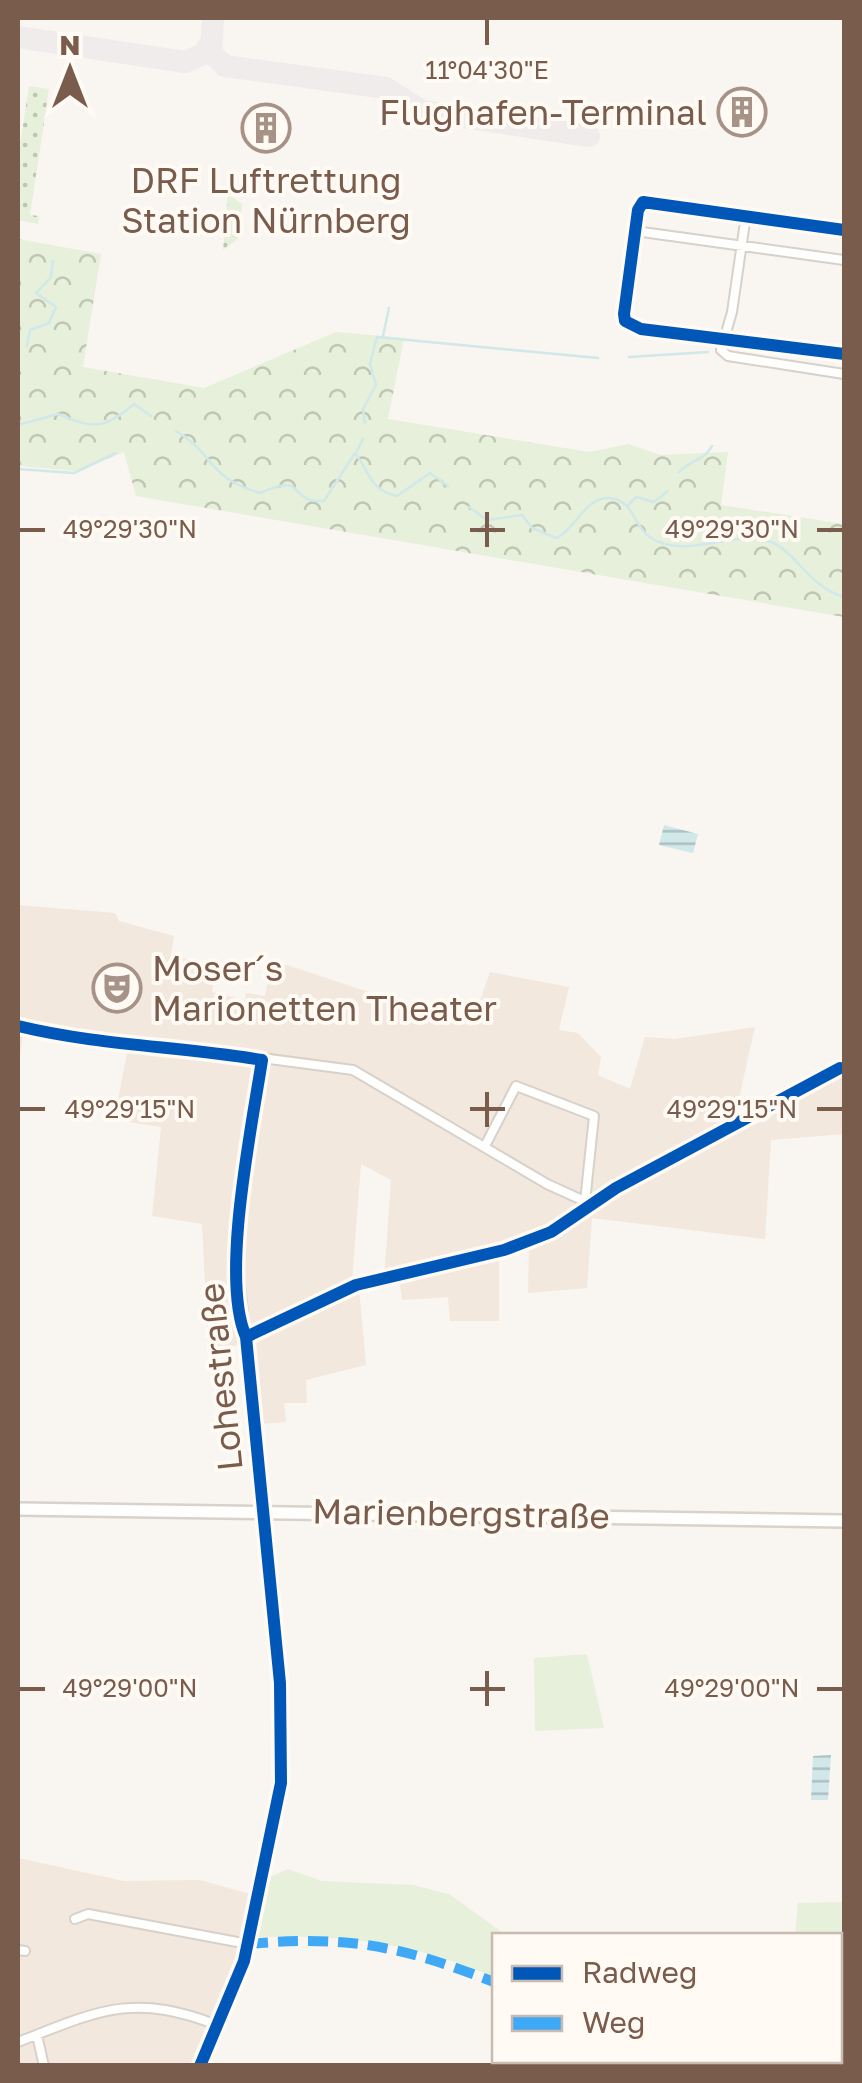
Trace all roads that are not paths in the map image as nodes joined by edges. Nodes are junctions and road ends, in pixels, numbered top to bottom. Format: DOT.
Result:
graph roads {
  1 [pos="746,215"];
  2 [pos="844,230"];
  3 [pos="635,231"];
  4 [pos="742,246"];
  5 [pos="844,260"];
  6 [pos="722,340"];
  7 [pos="844,354"];
  8 [pos="844,374"];
  9 [pos="18,1026"];
  10 [pos="262,1060"];
  11 [pos="840,1068"];
  12 [pos="485,1146"];
  13 [pos="589,1203"];
  14 [pos="246,1337"];
  15 [pos="18,1509"];
  16 [pos="263,1510"];
  17 [pos="844,1521"];
  18 [pos="268,1843"];
  19 [pos="75,1919"];
  20 [pos="248,1944"];
  21 [pos="217,2025"];
  22 [pos="36,2034"];
  23 [pos="18,2042"];
  24 [pos="44,2066"];
  25 [pos="200,2066"];
  1 -- 2 [label="street"];
  1 -- 3 [label="street"];
  1 -- 4 [label="street"];
  3 -- 4 [label="street"];
  3 -- 6 [label="street"];
  4 -- 5 [label="street"];
  4 -- 6 [label="street"];
  6 -- 7 [label="street"];
  6 -- 8 [label="street"];
  9 -- 10 [label="street"];
  10 -- 12 [label="street"];
  10 -- 14 [label="street, Lohestraße"];
  11 -- 13 [label="street"];
  12 -- 13 [label="street"];
  12 -- 13 [label="street"];
  13 -- 14 [label="street"];
  14 -- 16 [label="street, Lohestraße"];
  15 -- 16 [label="main road, Marienbergstraße"];
  16 -- 17 [label="main road, Marienbergstraße"];
  18 -- 20 [label="street"];
  19 -- 20 [label="street"];
  20 -- 21 [label="street"];
  21 -- 22 [label="street"];
  21 -- 25 [label="street"];
  22 -- 23 [label="street"];
  22 -- 24 [label="street"];
}
